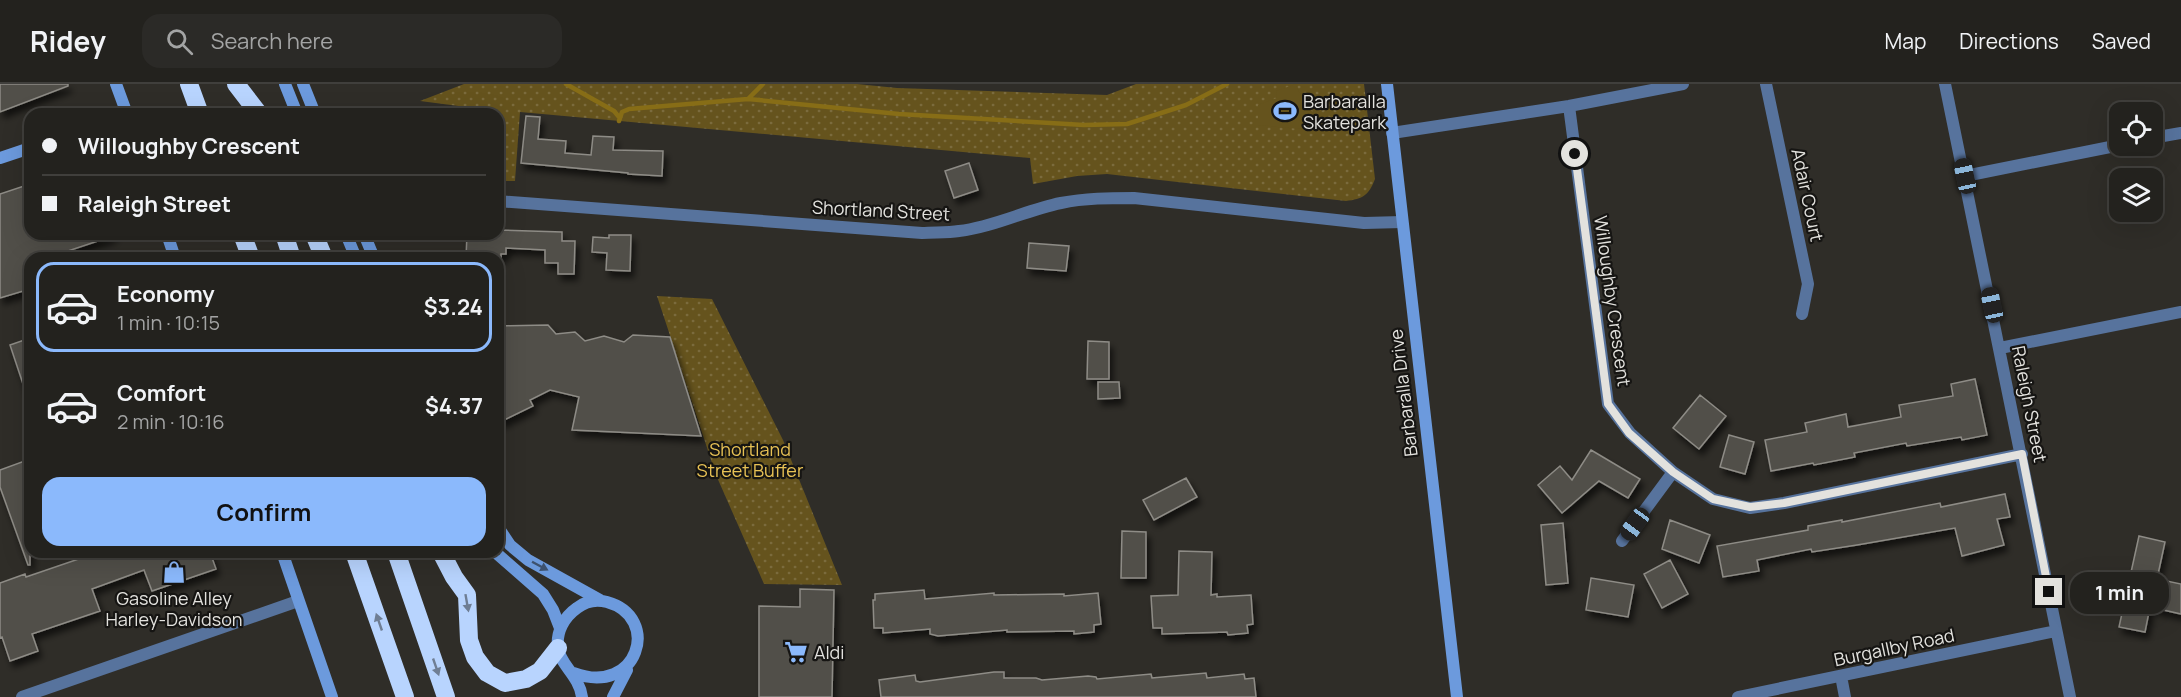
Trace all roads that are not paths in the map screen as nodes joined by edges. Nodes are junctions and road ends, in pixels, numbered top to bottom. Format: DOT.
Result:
graph roads {
  1 [pos="116,84"];
  2 [pos="189,84"];
  3 [pos="233,84"];
  4 [pos="285,84"];
  5 [pos="303,84"];
  6 [pos="1386,84"];
  7 [pos="1683,84"];
  8 [pos="1766,84"];
  9 [pos="1945,84"];
  10 [pos="1569,106"];
  11 [pos="126,108"];
  12 [pos="198,108"];
  13 [pos="240,108"];
  14 [pos="254,108"];
  15 [pos="295,108"];
  16 [pos="313,108"];
  17 [pos="1392,133"];
  18 [pos="2181,133"];
  19 [pos="2163,136"];
  20 [pos="2109,147"];
  21 [pos="24,150"];
  22 [pos="0,158"];
  23 [pos="1965,176"];
  24 [pos="504,201"];
  25 [pos="1401,222"];
  26 [pos="2181,312"];
  27 [pos="1802,314"];
  28 [pos="2000,348"];
  29 [pos="2022,454"];
  30 [pos="1673,472"];
  31 [pos="504,536"];
  32 [pos="1622,541"];
  33 [pos="284,558"];
  34 [pos="356,558"];
  35 [pos="398,558"];
  36 [pos="444,558"];
  37 [pos="502,558"];
  38 [pos="600,600"];
  39 [pos="298,601"];
  40 [pos="560,628"];
  41 [pos="2056,631"];
  42 [pos="558,648"];
  43 [pos="627,669"];
  44 [pos="574,674"];
  45 [pos="1840,676"];
  46 [pos="22,697"];
  47 [pos="332,697"];
  48 [pos="405,697"];
  49 [pos="447,697"];
  50 [pos="582,697"];
  51 [pos="613,697"];
  52 [pos="1457,697"];
  53 [pos="1738,697"];
  54 [pos="1845,697"];
  55 [pos="2070,697"];
  1 -- 11 [label="street"];
  2 -- 12 [label="highway"];
  3 -- 13 [label="highway"];
  3 -- 14 [label="highway"];
  4 -- 15 [label="street"];
  5 -- 16 [label="street"];
  6 -- 17 [label="street, Barbaralla Drive"];
  7 -- 10 [label="street"];
  8 -- 27 [label="street, Adair Court"];
  9 -- 23 [label="street, Raleigh Street"];
  10 -- 17 [label="street"];
  10 -- 30 [label="street, Willoughby Crescent"];
  17 -- 25 [label="street, Barbaralla Drive"];
  18 -- 19 [label="street"];
  20 -- 23 [label="street"];
  21 -- 22 [label="street"];
  23 -- 28 [label="street, Raleigh Street"];
  24 -- 25 [label="street, Shortland Street"];
  25 -- 52 [label="street, Barbaralla Drive"];
  26 -- 28 [label="street"];
  28 -- 29 [label="street, Raleigh Street"];
  29 -- 30 [label="street, Willoughby Crescent"];
  29 -- 41 [label="street, Raleigh Street"];
  30 -- 32 [label="street"];
  31 -- 38 [label="street, one-way"];
  33 -- 39 [label="street"];
  48 -- 34 [label="highway, one-way"];
  35 -- 49 [label="highway, one-way"];
  36 -- 42 [label="highway, one-way"];
  37 -- 40 [label="street"];
  38 -- 40 [label="street"];
  38 -- 43 [label="street"];
  39 -- 46 [label="street"];
  39 -- 47 [label="street"];
  40 -- 42 [label="street"];
  41 -- 45 [label="street, Burgallby Road"];
  41 -- 55 [label="street, Raleigh Street"];
  42 -- 44 [label="street"];
  43 -- 44 [label="street"];
  43 -- 51 [label="street"];
  44 -- 50 [label="street"];
  45 -- 53 [label="street, Burgallby Road"];
  45 -- 54 [label="street"];
}
